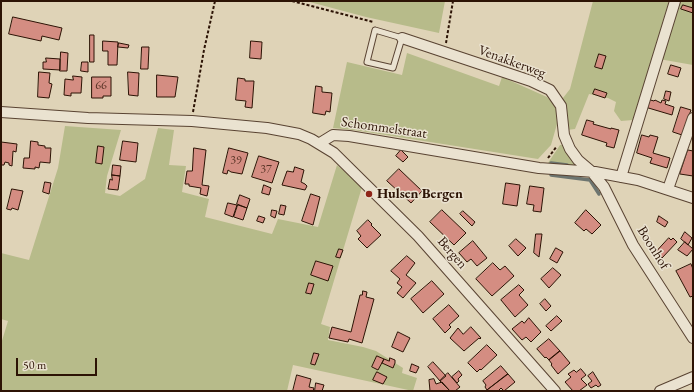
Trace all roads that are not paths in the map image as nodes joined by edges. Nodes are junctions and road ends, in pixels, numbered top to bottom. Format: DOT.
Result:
graph roads {
  1 [pos="674,1"];
  2 [pos="402,38"];
  3 [pos="1,112"];
  4 [pos="693,118"];
  5 [pos="320,143"];
  6 [pos="591,171"];
  7 [pos="621,177"];
  8 [pos="668,189"];
  9 [pos="693,198"];
  10 [pos="693,338"];
  11 [pos="693,377"];
  12 [pos="682,386"];
  13 [pos="555,391"];
  14 [pos="660,391"];
  1 -- 7 [label="street"];
  2 -- 2 [label="lane"];
  2 -- 6 [label="street, Venakkerweg"];
  3 -- 5 [label="street"];
  4 -- 8 [label="street"];
  5 -- 6 [label="street, Schommelstraat"];
  5 -- 13 [label="street, Bergen"];
  6 -- 7 [label="street, Schommelstraat"];
  6 -- 10 [label="street, Boonhof"];
  7 -- 8 [label="street, Schommelstraat"];
  8 -- 9 [label="street, Schommelstraat"];
  11 -- 12 [label="street"];
  12 -- 14 [label="street"];
}
